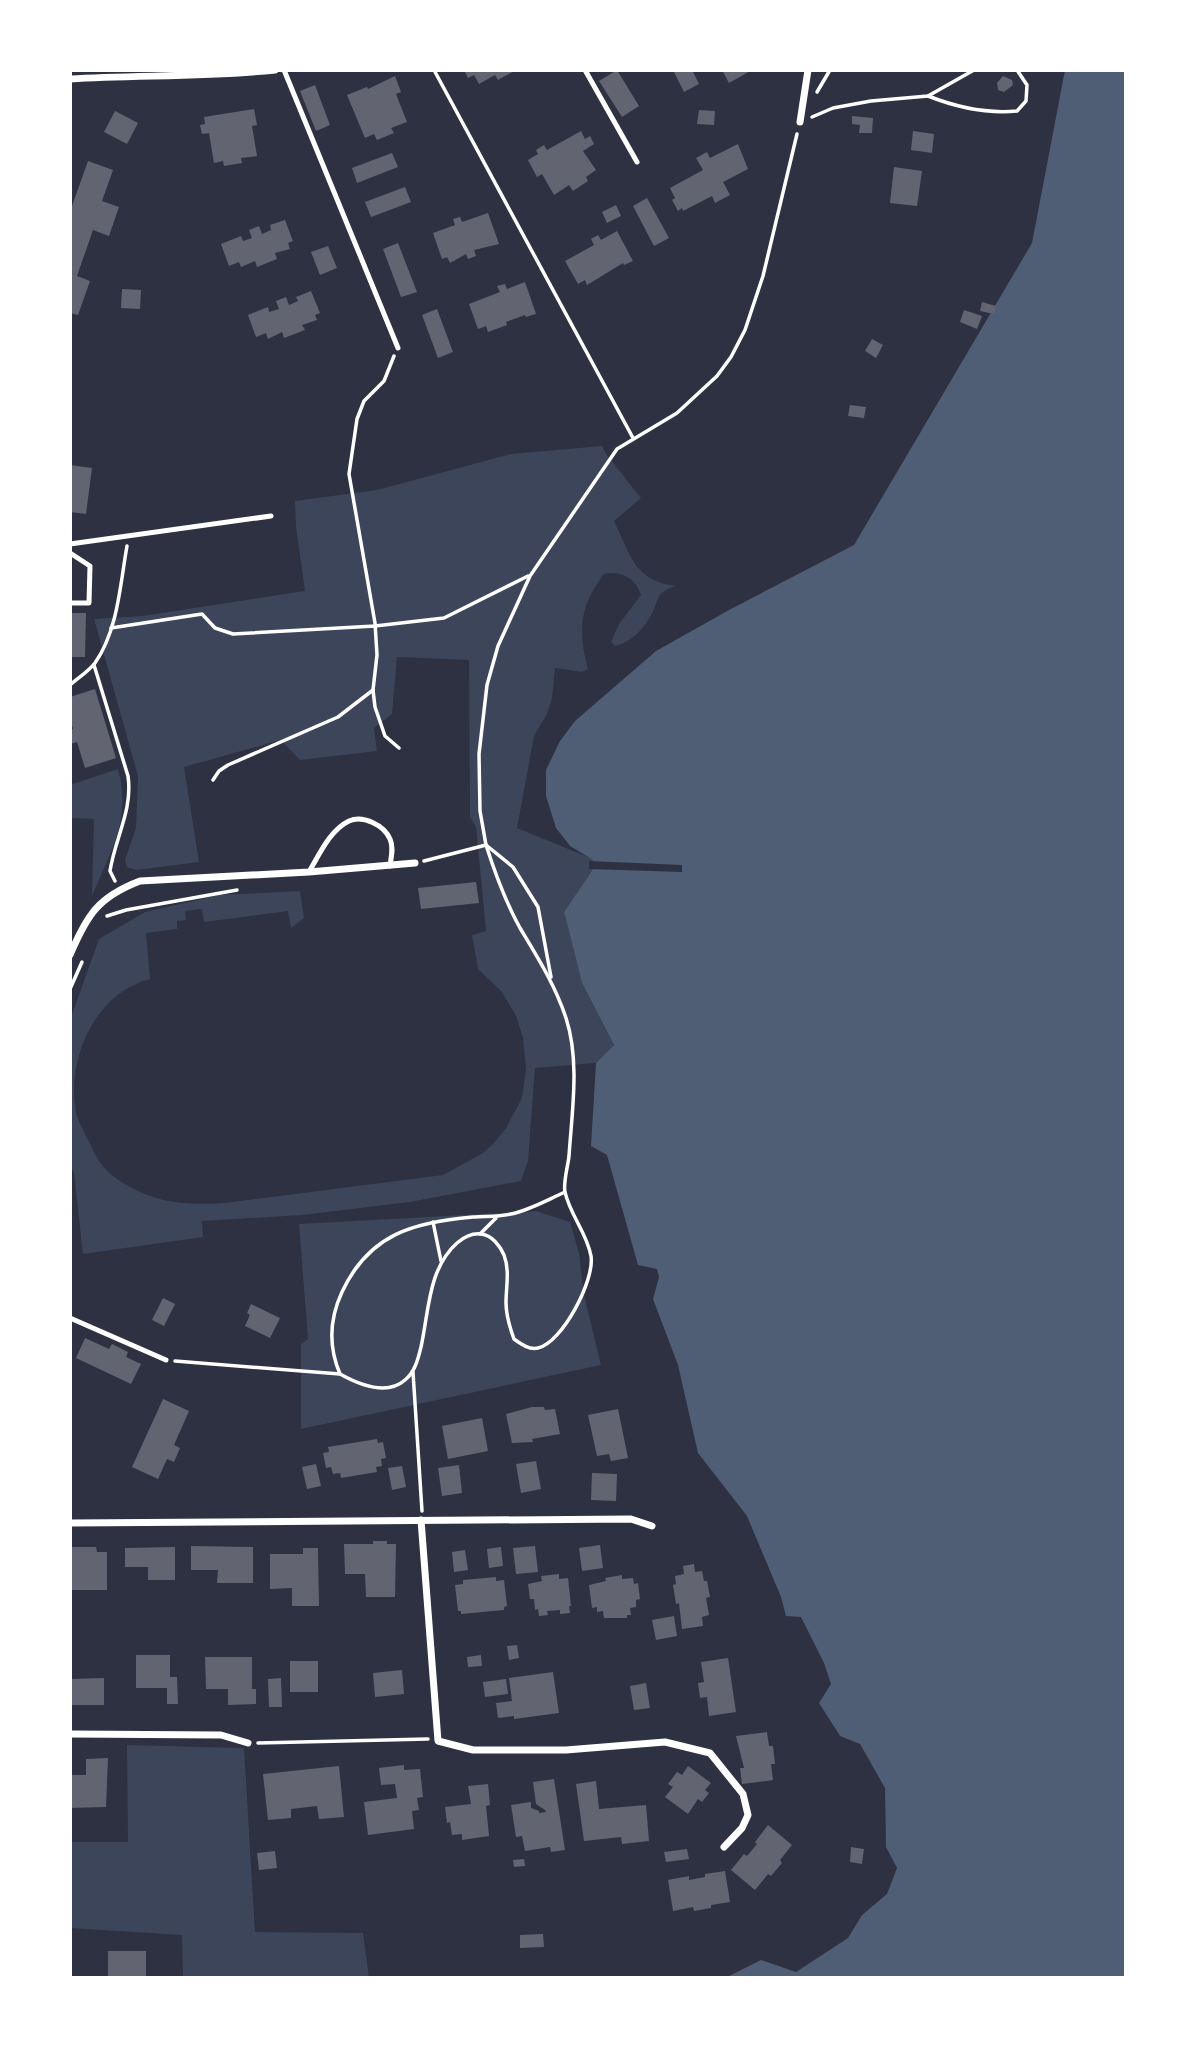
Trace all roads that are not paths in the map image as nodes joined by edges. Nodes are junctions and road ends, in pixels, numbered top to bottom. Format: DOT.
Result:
graph roads {
  1 [pos="275,70"];
  2 [pos="284,70"];
  3 [pos="585,70"];
  4 [pos="807,70"];
  5 [pos="70,79"];
  6 [pos="800,122"];
  7 [pos="637,162"];
  8 [pos="398,348"];
  9 [pos="271,516"];
  10 [pos="70,544"];
  11 [pos="70,553"];
  12 [pos="70,603"];
  13 [pos="415,863"];
  14 [pos="390,866"];
  15 [pos="309,872"];
  16 [pos="70,955"];
  17 [pos="70,1318"];
  18 [pos="166,1360"];
  19 [pos="421,1520"];
  20 [pos="70,1523"];
  21 [pos="652,1526"];
  22 [pos="70,1734"];
  23 [pos="248,1743"];
  24 [pos="724,1847"];
  1 -- 5 [label="street"];
  2 -- 8 [label="lane"];
  3 -- 7 [label="lane"];
  4 -- 6 [label="street"];
  9 -- 10 [label="lane"];
  11 -- 12 [label="lane"];
  13 -- 14 [label="street"];
  14 -- 15 [label="street"];
  14 -- 15 [label="lane"];
  15 -- 16 [label="street"];
  17 -- 18 [label="lane"];
  19 -- 20 [label="street"];
  19 -- 21 [label="street"];
  19 -- 24 [label="street"];
  22 -- 23 [label="street"];
}
